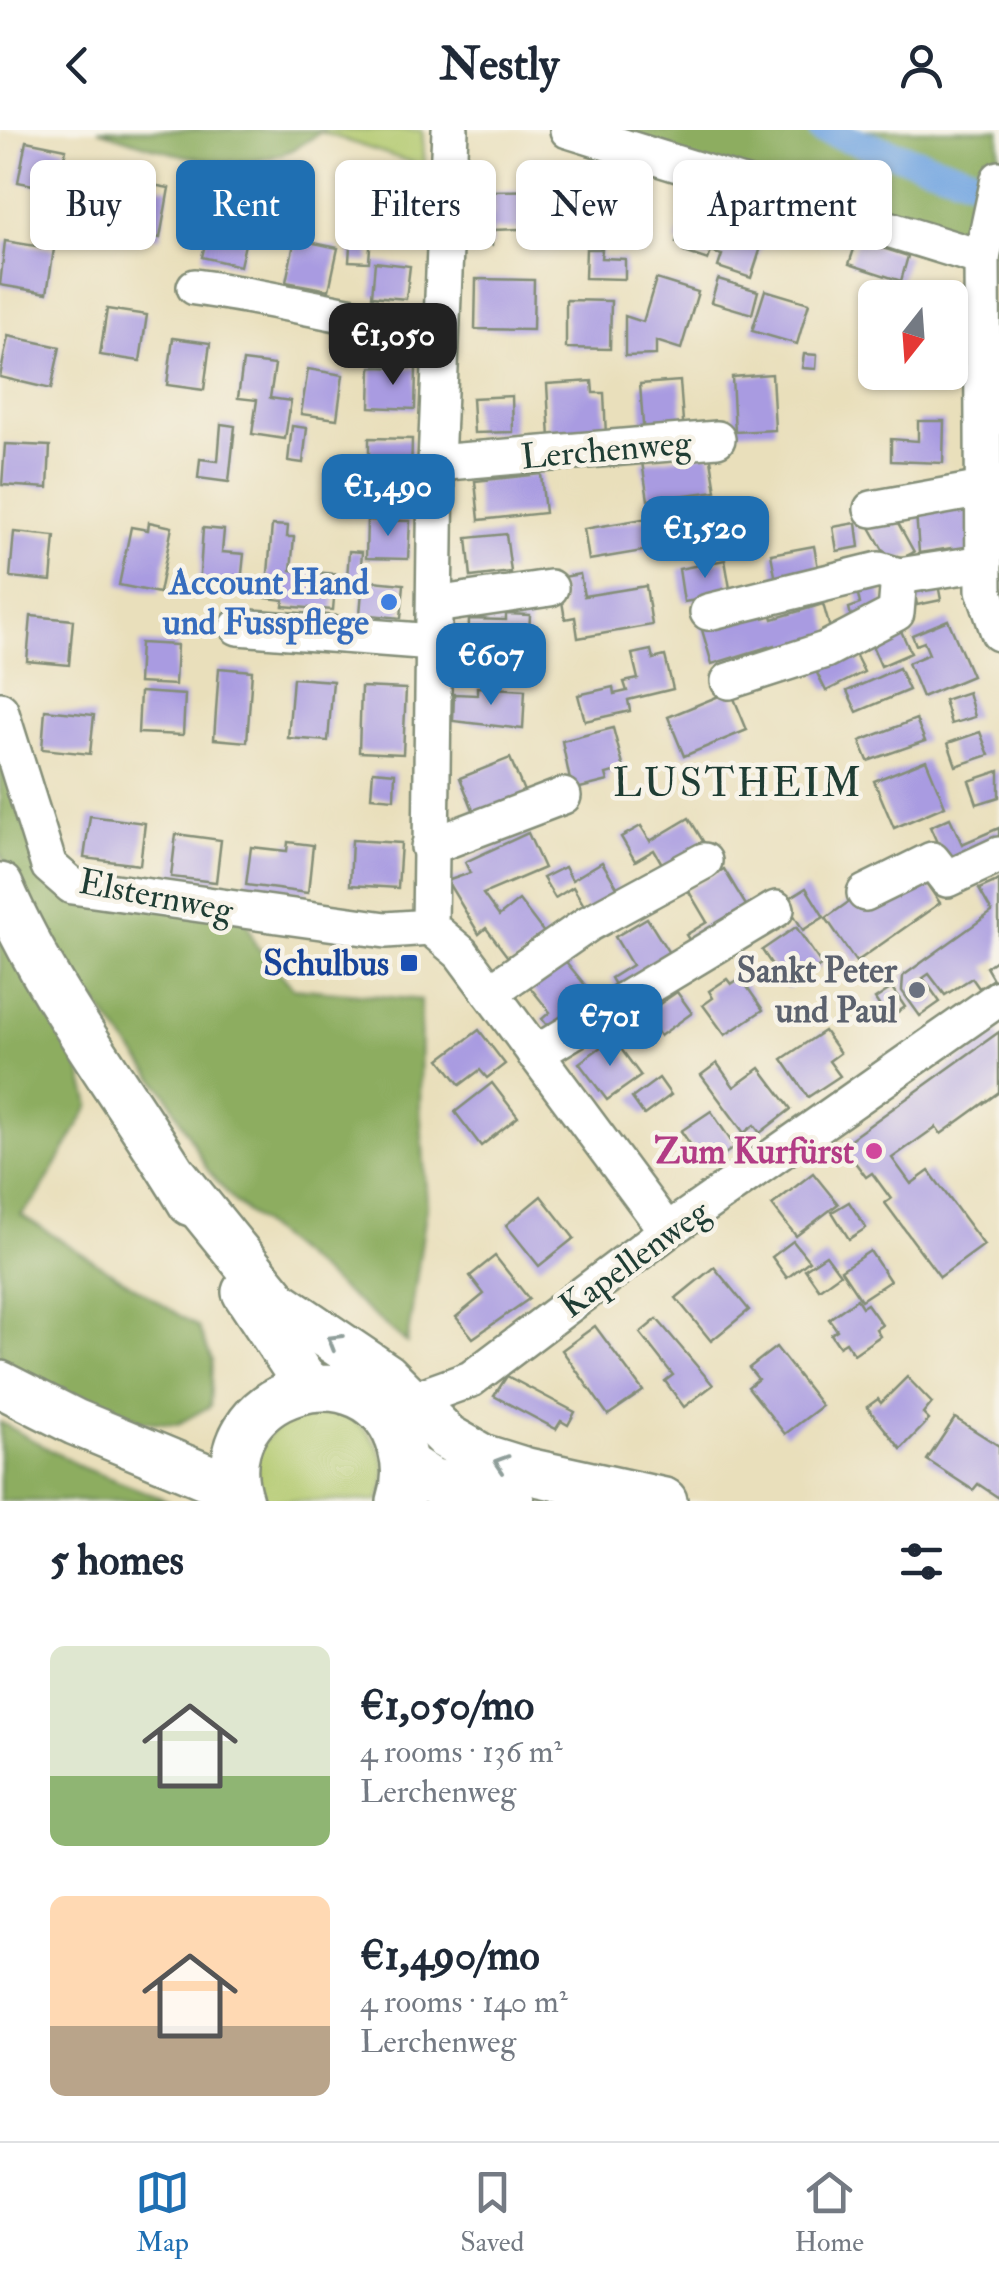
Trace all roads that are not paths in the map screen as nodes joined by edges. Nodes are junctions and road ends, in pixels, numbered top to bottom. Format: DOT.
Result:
graph roads {
  1 [pos="450,130"];
  2 [pos="568,130"];
  3 [pos="994,193"];
  4 [pos="982,258"];
  5 [pos="195,287"];
  6 [pos="441,330"];
  7 [pos="716,439"];
  8 [pos="436,464"];
  9 [pos="983,490"];
  10 [pos="872,509"];
  11 [pos="984,563"];
  12 [pos="900,576"];
  13 [pos="550,588"];
  14 [pos="435,605"];
  15 [pos="708,612"];
  16 [pos="238,627"];
  17 [pos="999,633"];
  18 [pos="434,642"];
  19 [pos="729,681"];
  20 [pos="0,710"];
  21 [pos="563,796"];
  22 [pos="430,847"];
  23 [pos="999,855"];
  24 [pos="704,861"];
  25 [pos="0,886"];
  26 [pos="864,893"];
  27 [pos="776,909"];
  28 [pos="430,927"];
  29 [pos="490,992"];
  30 [pos="999,998"];
  31 [pos="535,1054"];
  32 [pos="176,1177"];
  33 [pos="667,1231"];
  34 [pos="241,1286"];
  35 [pos="0,1384"];
  36 [pos="313,1387"];
  37 [pos="427,1396"];
  38 [pos="247,1430"];
  39 [pos="144,1448"];
  40 [pos="402,1483"];
  41 [pos="238,1495"];
  42 [pos="512,1501"];
  43 [pos="664,1501"];
  1 -- 6 [label="street"];
  2 -- 4 [label="street"];
  3 -- 4 [label="street"];
  4 -- 9 [label="street"];
  5 -- 6 [label="street"];
  6 -- 8 [label="street"];
  7 -- 8 [label="street, Lerchenweg"];
  8 -- 14 [label="street"];
  9 -- 10 [label="street"];
  9 -- 11 [label="street"];
  11 -- 12 [label="street"];
  11 -- 17 [label="street"];
  12 -- 15 [label="street"];
  12 -- 19 [label="street"];
  13 -- 14 [label="street"];
  14 -- 18 [label="street"];
  16 -- 18 [label="street"];
  18 -- 22 [label="street"];
  20 -- 28 [label="street, Elsternweg"];
  21 -- 22 [label="street"];
  22 -- 28 [label="street"];
  23 -- 26 [label="street"];
  24 -- 29 [label="street"];
  25 -- 32 [label="main road"];
  27 -- 31 [label="street"];
  28 -- 29 [label="street"];
  29 -- 31 [label="street"];
  30 -- 33 [label="street, Kapellenweg"];
  31 -- 33 [label="street"];
  32 -- 34 [label="main road"];
  37 -- 32 [label="main road, one-way"];
  33 -- 37 [label="street, Kapellenweg"];
  34 -- 36 [label="main road"];
  34 -- 38 [label="main road"];
  35 -- 39 [label="main road"];
  36 -- 38 [label="main road"];
  36 -- 40 [label="main road"];
  43 -- 37 [label="main road, one-way"];
  38 -- 39 [label="main road"];
  38 -- 41 [label="main road"];
  39 -- 41 [label="main road"];
  40 -- 42 [label="main road"];
}
